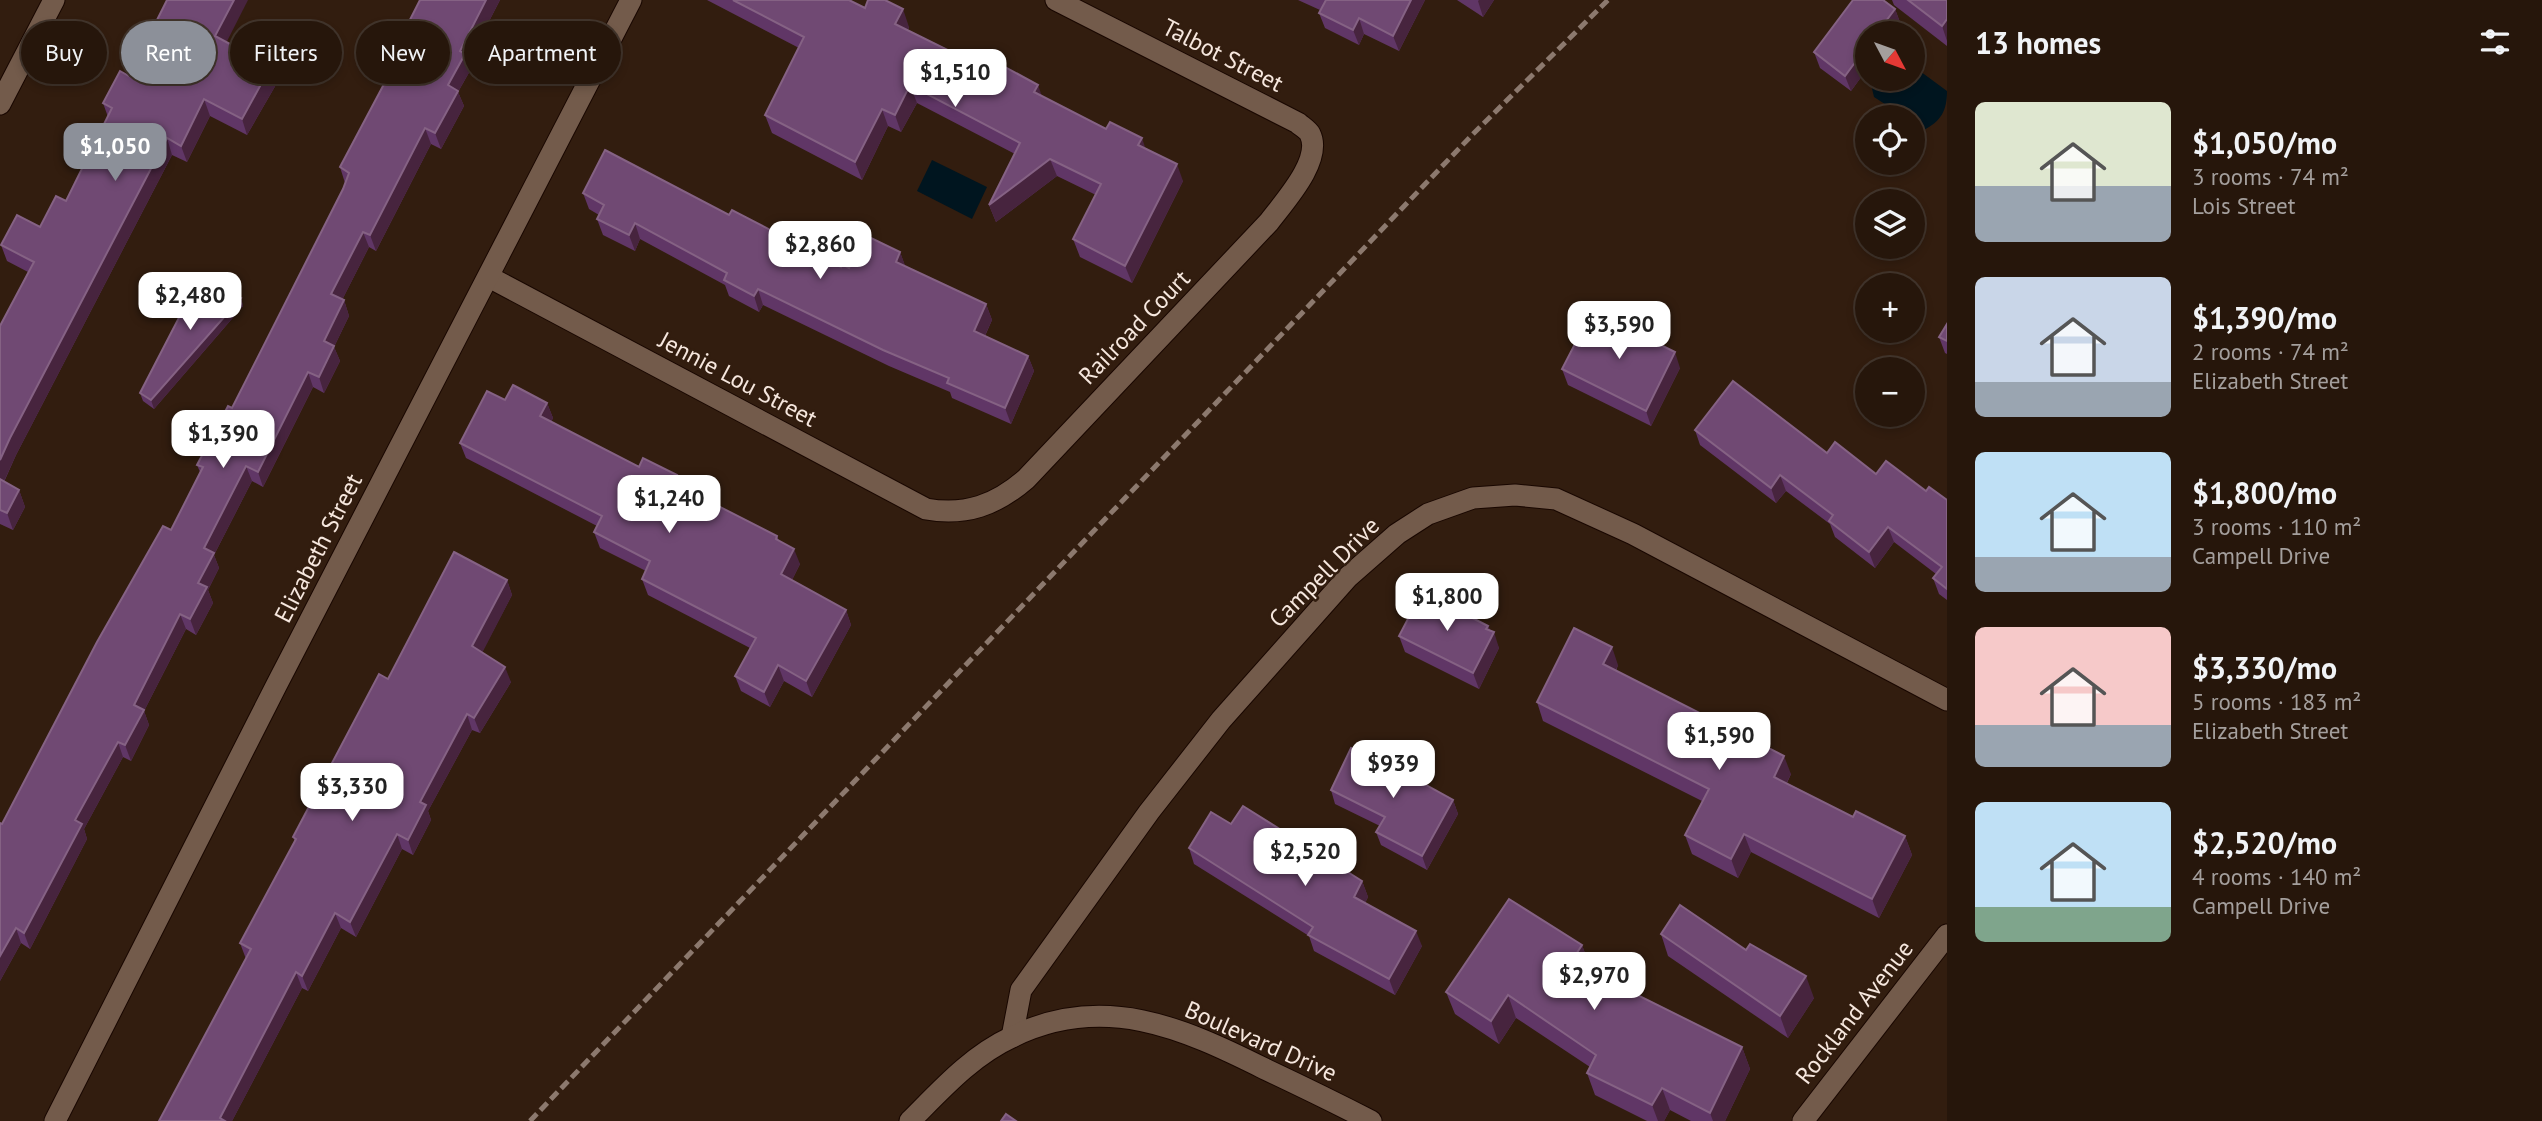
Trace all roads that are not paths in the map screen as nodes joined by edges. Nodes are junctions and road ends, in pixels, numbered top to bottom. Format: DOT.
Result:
graph roads {
  1 [pos="54,0"];
  2 [pos="631,0"];
  3 [pos="1056,0"];
  4 [pos="0,104"];
  5 [pos="1313,152"];
  6 [pos="489,277"];
  7 [pos="967,511"];
  8 [pos="1947,700"];
  9 [pos="1947,934"];
  10 [pos="1012,1037"];
  11 [pos="55,1121"];
  12 [pos="910,1121"];
  13 [pos="1371,1121"];
  14 [pos="1802,1121"];
  1 -- 4 [label="street"];
  2 -- 6 [label="street, Elizabeth Street"];
  3 -- 5 [label="street, Talbot Street"];
  5 -- 7 [label="street, Railroad Court"];
  6 -- 7 [label="street, Jennie Lou Street"];
  6 -- 11 [label="street, Elizabeth Street"];
  8 -- 10 [label="street, Campell Drive"];
  9 -- 14 [label="street, Rockland Avenue"];
  10 -- 12 [label="street, Boulevard Drive"];
  10 -- 13 [label="street, Boulevard Drive"];
}
